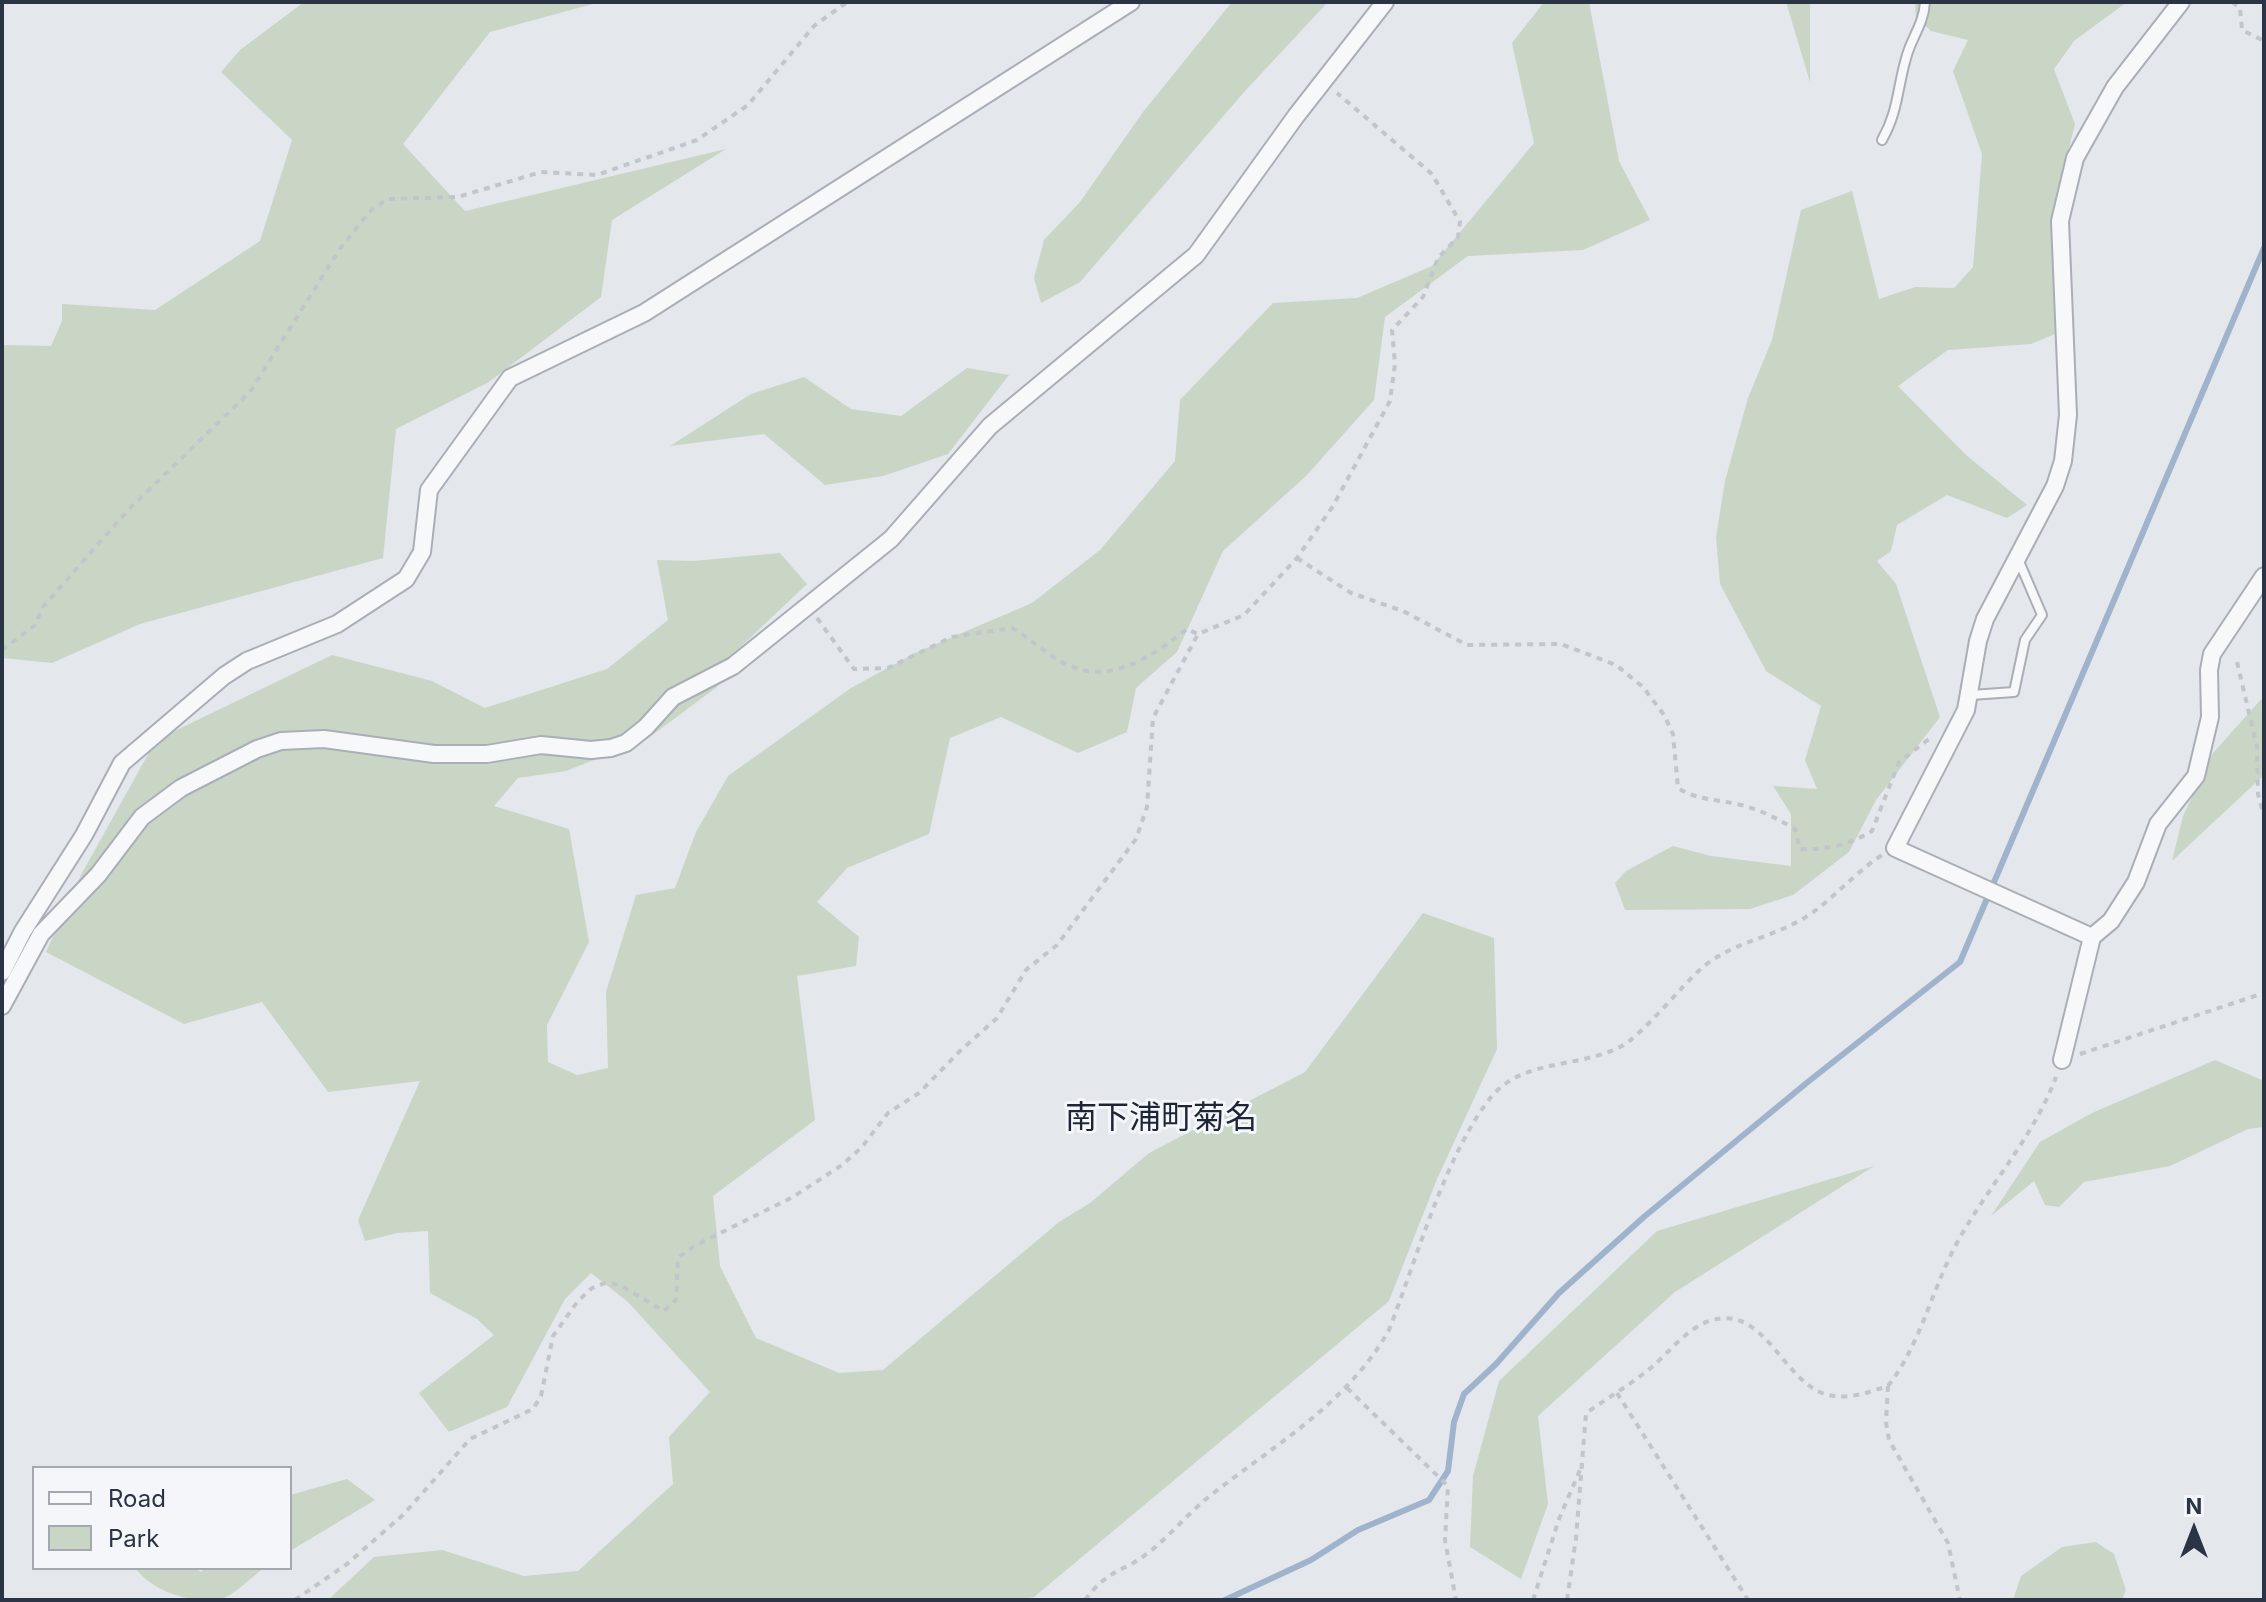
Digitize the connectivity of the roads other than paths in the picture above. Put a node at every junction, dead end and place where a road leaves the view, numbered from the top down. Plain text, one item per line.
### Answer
1 (1131, 2) edge
2 (1385, 2) edge
3 (1925, 2) edge
4 (2181, 2) edge
5 (1882, 140) dead end
6 (2017, 558) junction
7 (2264, 576) edge
8 (1971, 695) junction
9 (2092, 937) junction
10 (2, 972) edge
11 (2, 1006) edge
12 (2062, 1060) road end

1 - 10 street
2 - 11 street
3 - 5 lane
4 - 6 street
6 - 8 street
6 - 8 lane
7 - 9 street
8 - 9 street
9 - 12 street

